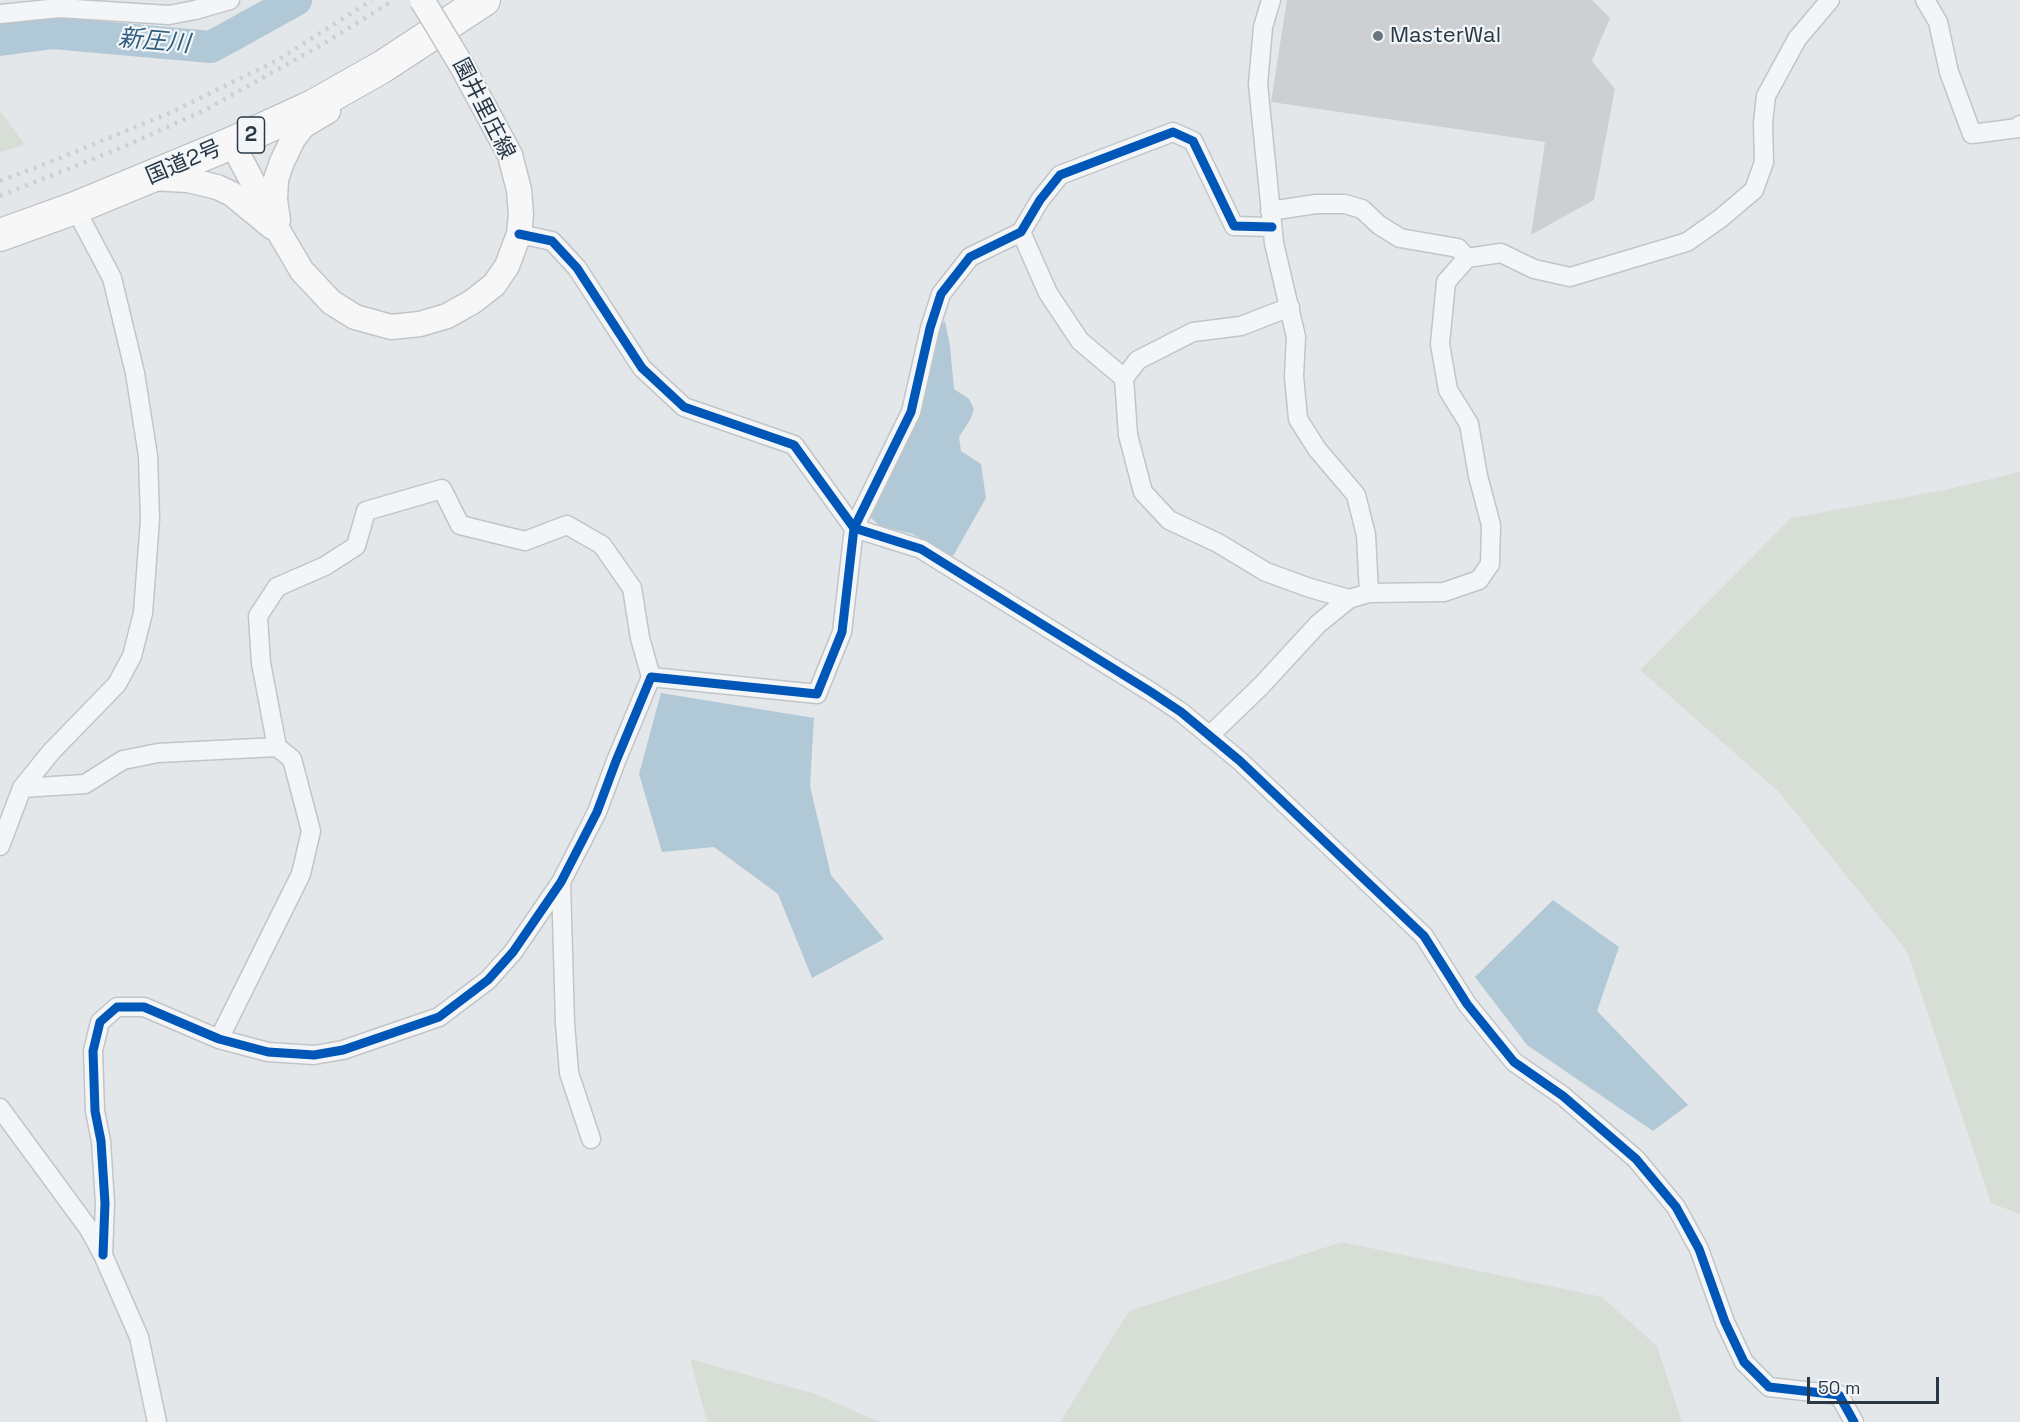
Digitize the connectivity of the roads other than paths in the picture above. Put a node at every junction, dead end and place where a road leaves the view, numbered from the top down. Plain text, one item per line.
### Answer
1 (230, 0) edge
2 (422, 0) edge
3 (484, 0) edge
4 (1271, 0) edge
5 (1830, 0) edge
6 (1925, 0) edge
7 (0, 14) edge
8 (432, 34) junction
9 (2019, 129) edge
10 (232, 143) junction
11 (148, 178) junction
12 (75, 208) junction
13 (1271, 219) junction
14 (279, 232) junction
15 (1021, 232) junction
16 (519, 234) junction
17 (0, 235) edge
18 (1467, 258) junction
19 (1290, 307) junction
20 (1124, 378) junction
21 (854, 528) junction
22 (1369, 593) junction
23 (1349, 598) junction
24 (651, 677) junction
25 (1209, 736) junction
26 (277, 747) junction
27 (22, 788) junction
28 (0, 846) edge
29 (561, 882) junction
30 (219, 1039) junction
31 (0, 1108) edge
32 (591, 1138) dead end
33 (103, 1255) junction
34 (158, 1422) edge
35 (1854, 1422) edge

1 - 7 street
2 - 16 main road, 園井里庄線, bridge
3 - 8 highway, 国道2号 / 2
4 - 13 street
5 - 18 street
6 - 9 street
8 - 10 highway, 国道2号 / 2
8 - 14 main road
10 - 11 highway, 国道2号 / 2
10 - 14 main road, 園井里庄線
11 - 12 highway, 国道2号 / 2
11 - 14 main road
12 - 17 highway, 国道2号 / 2
12 - 27 street
13 - 15 street
13 - 18 street
13 - 19 street
14 - 16 main road, 園井里庄線
15 - 20 street
15 - 21 street
16 - 21 street
18 - 22 street
19 - 20 street
19 - 22 street
20 - 23 street
21 - 24 street
21 - 25 street
22 - 23 street
23 - 25 street
24 - 26 street
24 - 29 street
25 - 35 street
26 - 27 street
26 - 30 street
27 - 28 street
29 - 30 street
29 - 32 street
30 - 33 street
31 - 33 street
33 - 34 street

